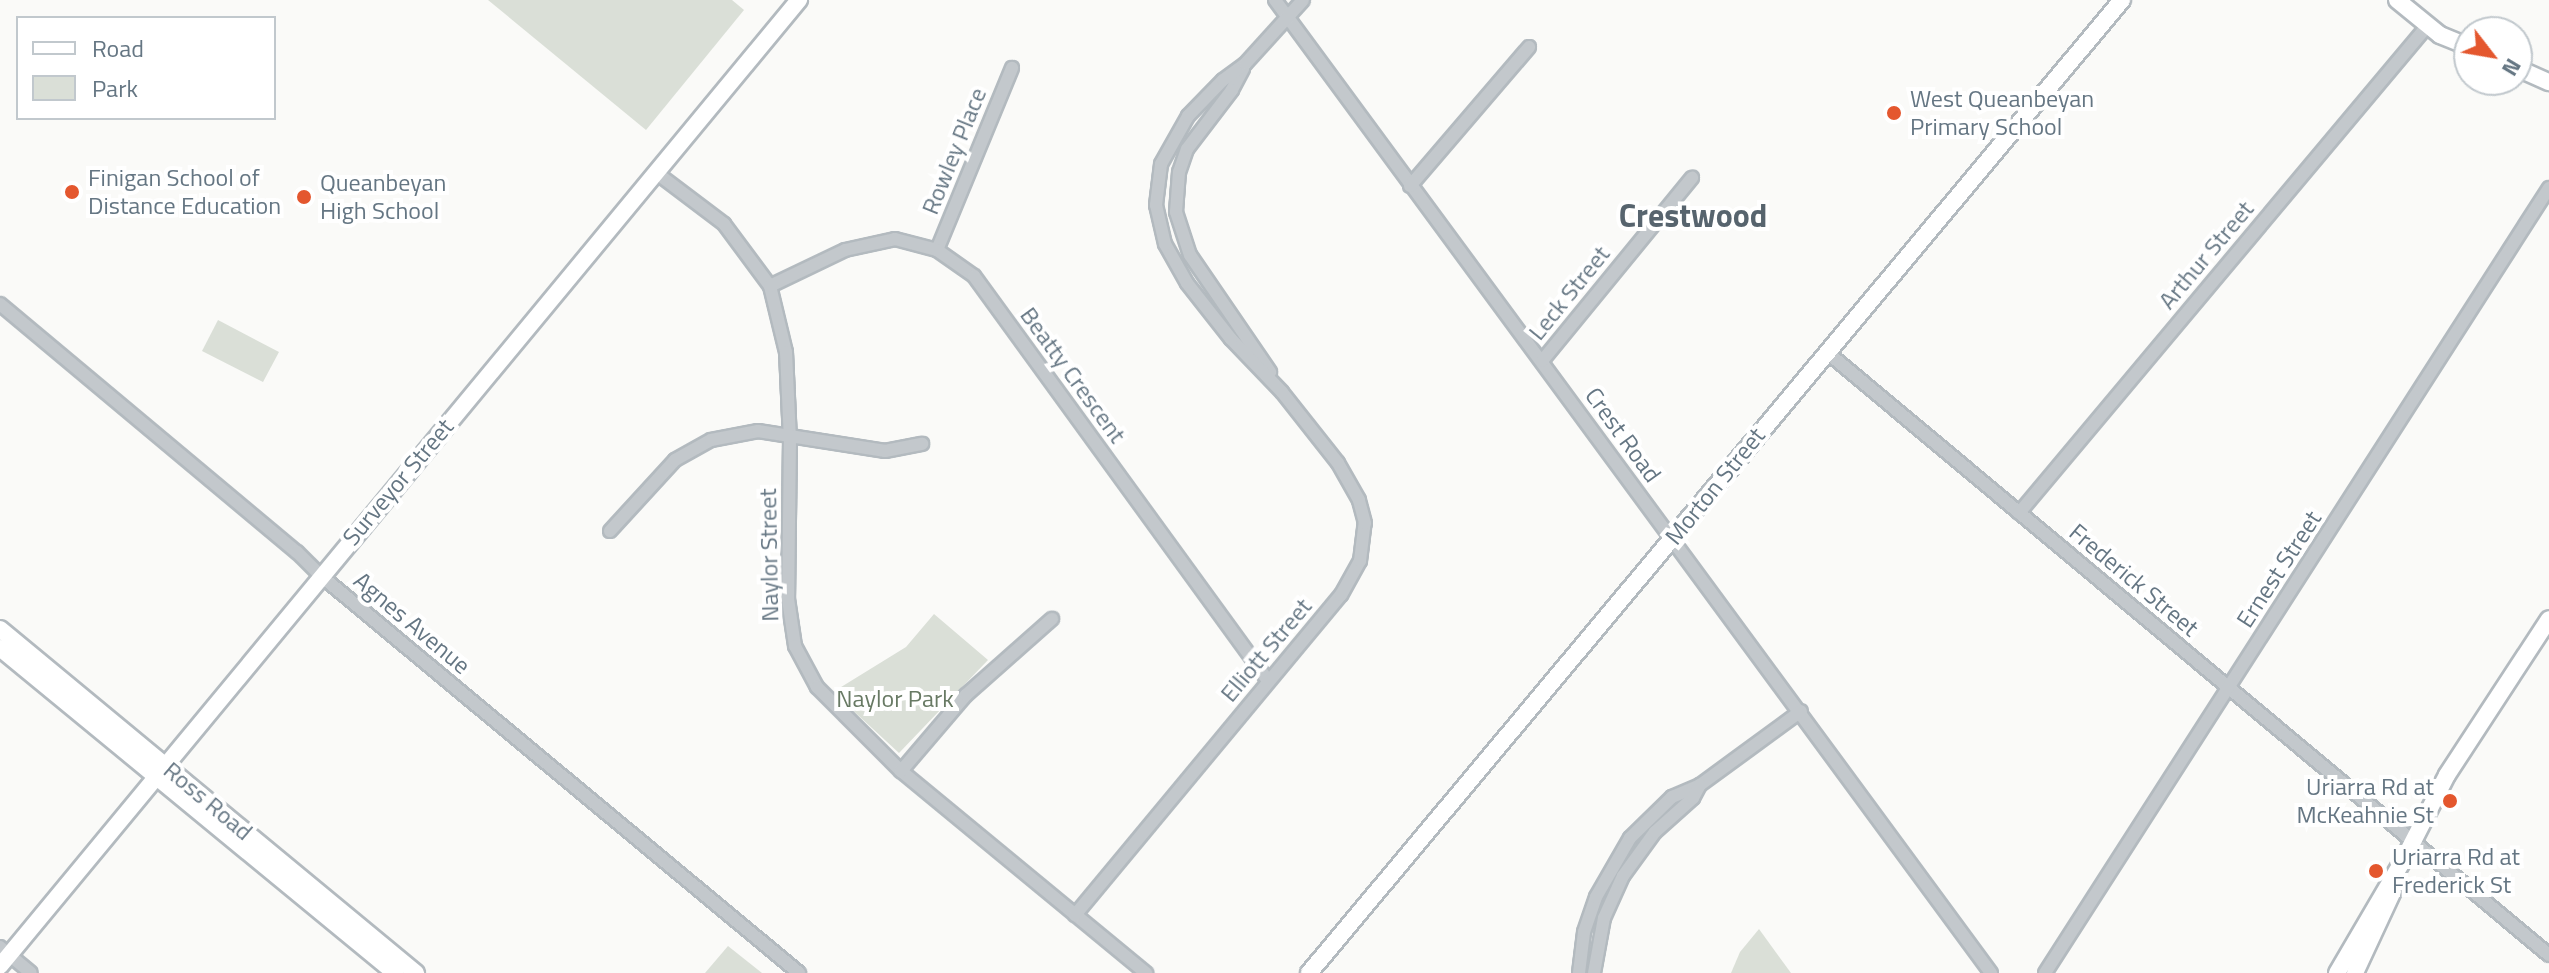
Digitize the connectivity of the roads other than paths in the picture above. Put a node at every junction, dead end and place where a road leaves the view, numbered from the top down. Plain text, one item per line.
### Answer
1 (799, 0) edge
2 (1275, 0) edge
3 (1303, 0) edge
4 (2122, 0) edge
5 (2397, 0) edge
6 (1288, 18) junction
7 (2428, 25) junction
8 (2453, 38) edge
9 (1529, 47) dead end
10 (1245, 64) junction
11 (1012, 68) dead end
12 (658, 174) junction
13 (1692, 178) dead end
14 (1410, 186) junction
15 (2549, 188) edge
16 (937, 250) junction
17 (770, 286) junction
18 (0, 304) edge
19 (1828, 353) junction
20 (1542, 361) junction
21 (1282, 392) junction
22 (790, 439) junction
23 (922, 444) dead end
24 (2019, 513) junction
25 (610, 531) dead end
26 (1671, 540) junction
27 (320, 575) junction
28 (1052, 619) dead end
29 (2549, 619) edge
30 (0, 629) edge
31 (0, 648) edge
32 (1268, 680) junction
33 (2229, 688) junction
34 (1801, 711) junction
35 (160, 770) junction
36 (901, 771) junction
37 (1700, 785) junction
38 (2412, 842) junction
39 (2404, 859) junction
40 (1075, 915) junction
41 (2549, 955) edge
42 (3, 956) edge
43 (31, 973) edge
44 (395, 973) edge
45 (416, 973) edge
46 (799, 973) edge
47 (1146, 973) edge
48 (1309, 973) edge
49 (1579, 973) edge
50 (1594, 973) edge
51 (1991, 973) edge
52 (2045, 973) edge
53 (2337, 973) edge
54 (2355, 973) edge

1 - 12 street, Surveyor Street
2 - 6 street, Crest Road
3 - 6 street, Elliott Street
4 - 19 street, Morton Street
5 - 7 street
6 - 10 street, Elliott Street
6 - 14 street, Crest Road
7 - 8 street
7 - 24 street, Arthur Street
9 - 14 street
10 - 21 street, Elliott Street
10 - 21 street, Elliott Street
11 - 16 street, Rowley Place
12 - 17 street, Naylor Street
12 - 27 street, Surveyor Street
13 - 20 street, Leck Street
14 - 20 street, Crest Road
15 - 33 street, Ernest Street
16 - 17 street, Beatty Crescent
16 - 32 street, Beatty Crescent
17 - 22 street, Naylor Street
18 - 27 street, Agnes Avenue
19 - 24 street, Frederick Street
19 - 26 street, Morton Street
20 - 26 street, Crest Road
21 - 32 street, Elliott Street
22 - 23 street
22 - 25 street
22 - 36 street, Naylor Street
24 - 33 street, Frederick Street
26 - 34 street, Crest Road
26 - 48 street, Morton Street
27 - 35 street, Surveyor Street
27 - 46 street, Agnes Avenue
28 - 36 street
29 - 38 street
30 - 35 street, Ross Road
31 - 35 street, Ross Road
32 - 40 street, Elliott Street
33 - 38 street, Frederick Street
33 - 52 street, Ernest Street
34 - 37 street
34 - 51 street, Crest Road
35 - 42 street, Surveyor Street
35 - 44 street, Ross Road
35 - 45 street, Ross Road
36 - 40 street, Naylor Street
37 - 49 street
37 - 50 street
38 - 39 street
38 - 41 street, Frederick Street
39 - 53 street
39 - 54 street
40 - 47 street, Naylor Street
42 - 43 street

